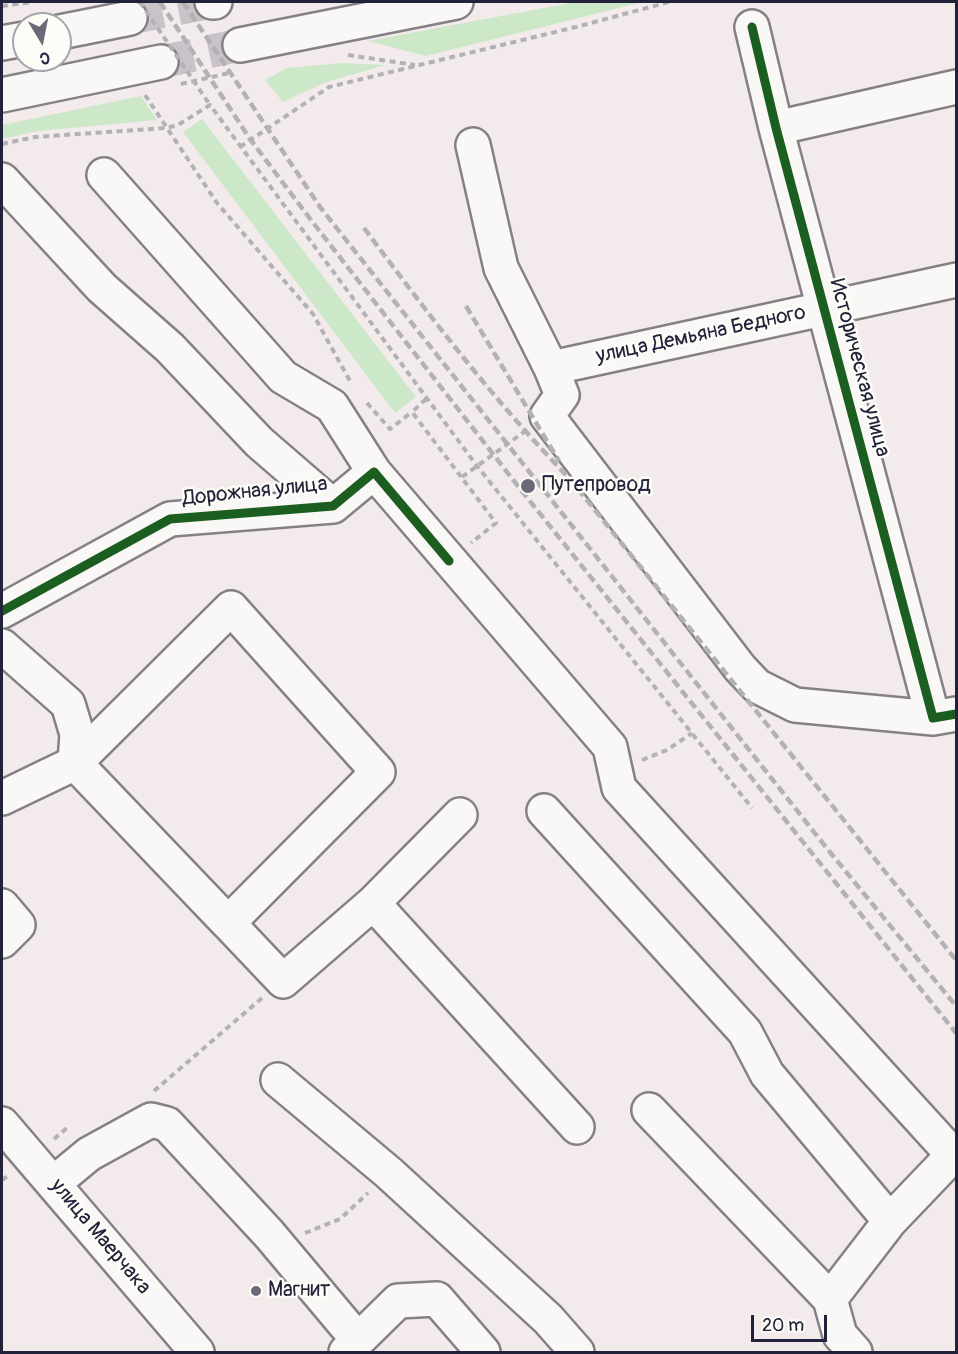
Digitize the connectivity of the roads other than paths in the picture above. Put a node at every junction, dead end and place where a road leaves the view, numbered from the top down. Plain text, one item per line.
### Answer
1 (456, 2) edge
2 (135, 10) tunnel mouth
3 (752, 27) dead end
4 (72, 28) edge
5 (240, 45) tunnel mouth
6 (160, 62) tunnel mouth
7 (957, 87) edge
8 (2, 95) edge
9 (776, 128) junction
10 (473, 145) dead end
11 (104, 175) dead end
12 (2, 180) edge
13 (957, 280) edge
14 (825, 308) junction
15 (551, 368) junction
16 (374, 472) junction
17 (333, 506) junction
18 (2, 611) edge
19 (2, 646) edge
20 (945, 716) edge
21 (75, 763) junction
22 (2, 798) edge
23 (544, 811) dead end
24 (460, 815) dead end
25 (373, 903) junction
26 (2, 906) edge
27 (228, 922) junction
28 (2, 941) edge
29 (278, 1080) dead end
30 (649, 1110) dead end
31 (2, 1124) edge
32 (577, 1126) dead end
33 (955, 1155) edge
34 (54, 1183) junction
35 (890, 1221) junction
36 (830, 1299) junction
37 (352, 1346) edge
38 (839, 1347) edge
39 (197, 1353) edge
40 (483, 1353) edge
41 (577, 1353) edge

1 - 5 street
2 - 4 street
3 - 9 street, Историческая улица
6 - 8 street
7 - 9 street
9 - 14 street, Историческая улица
10 - 15 street
11 - 16 street
12 - 17 street
13 - 14 street, улица Демьяна Бедного
14 - 15 street, улица Демьяна Бедного
14 - 20 street, Историческая улица
15 - 20 street
16 - 17 street, Дорожная улица
16 - 33 street
17 - 18 street, Дорожная улица
19 - 21 street
21 - 22 street
21 - 27 street
21 - 27 street
23 - 35 street
24 - 25 street
25 - 27 street
25 - 32 street
26 - 28 street
29 - 41 street
30 - 36 street
31 - 34 street, улица Маерчака
33 - 35 street
34 - 37 street
34 - 39 street, улица Маерчака
35 - 36 street
36 - 38 street
37 - 40 street

